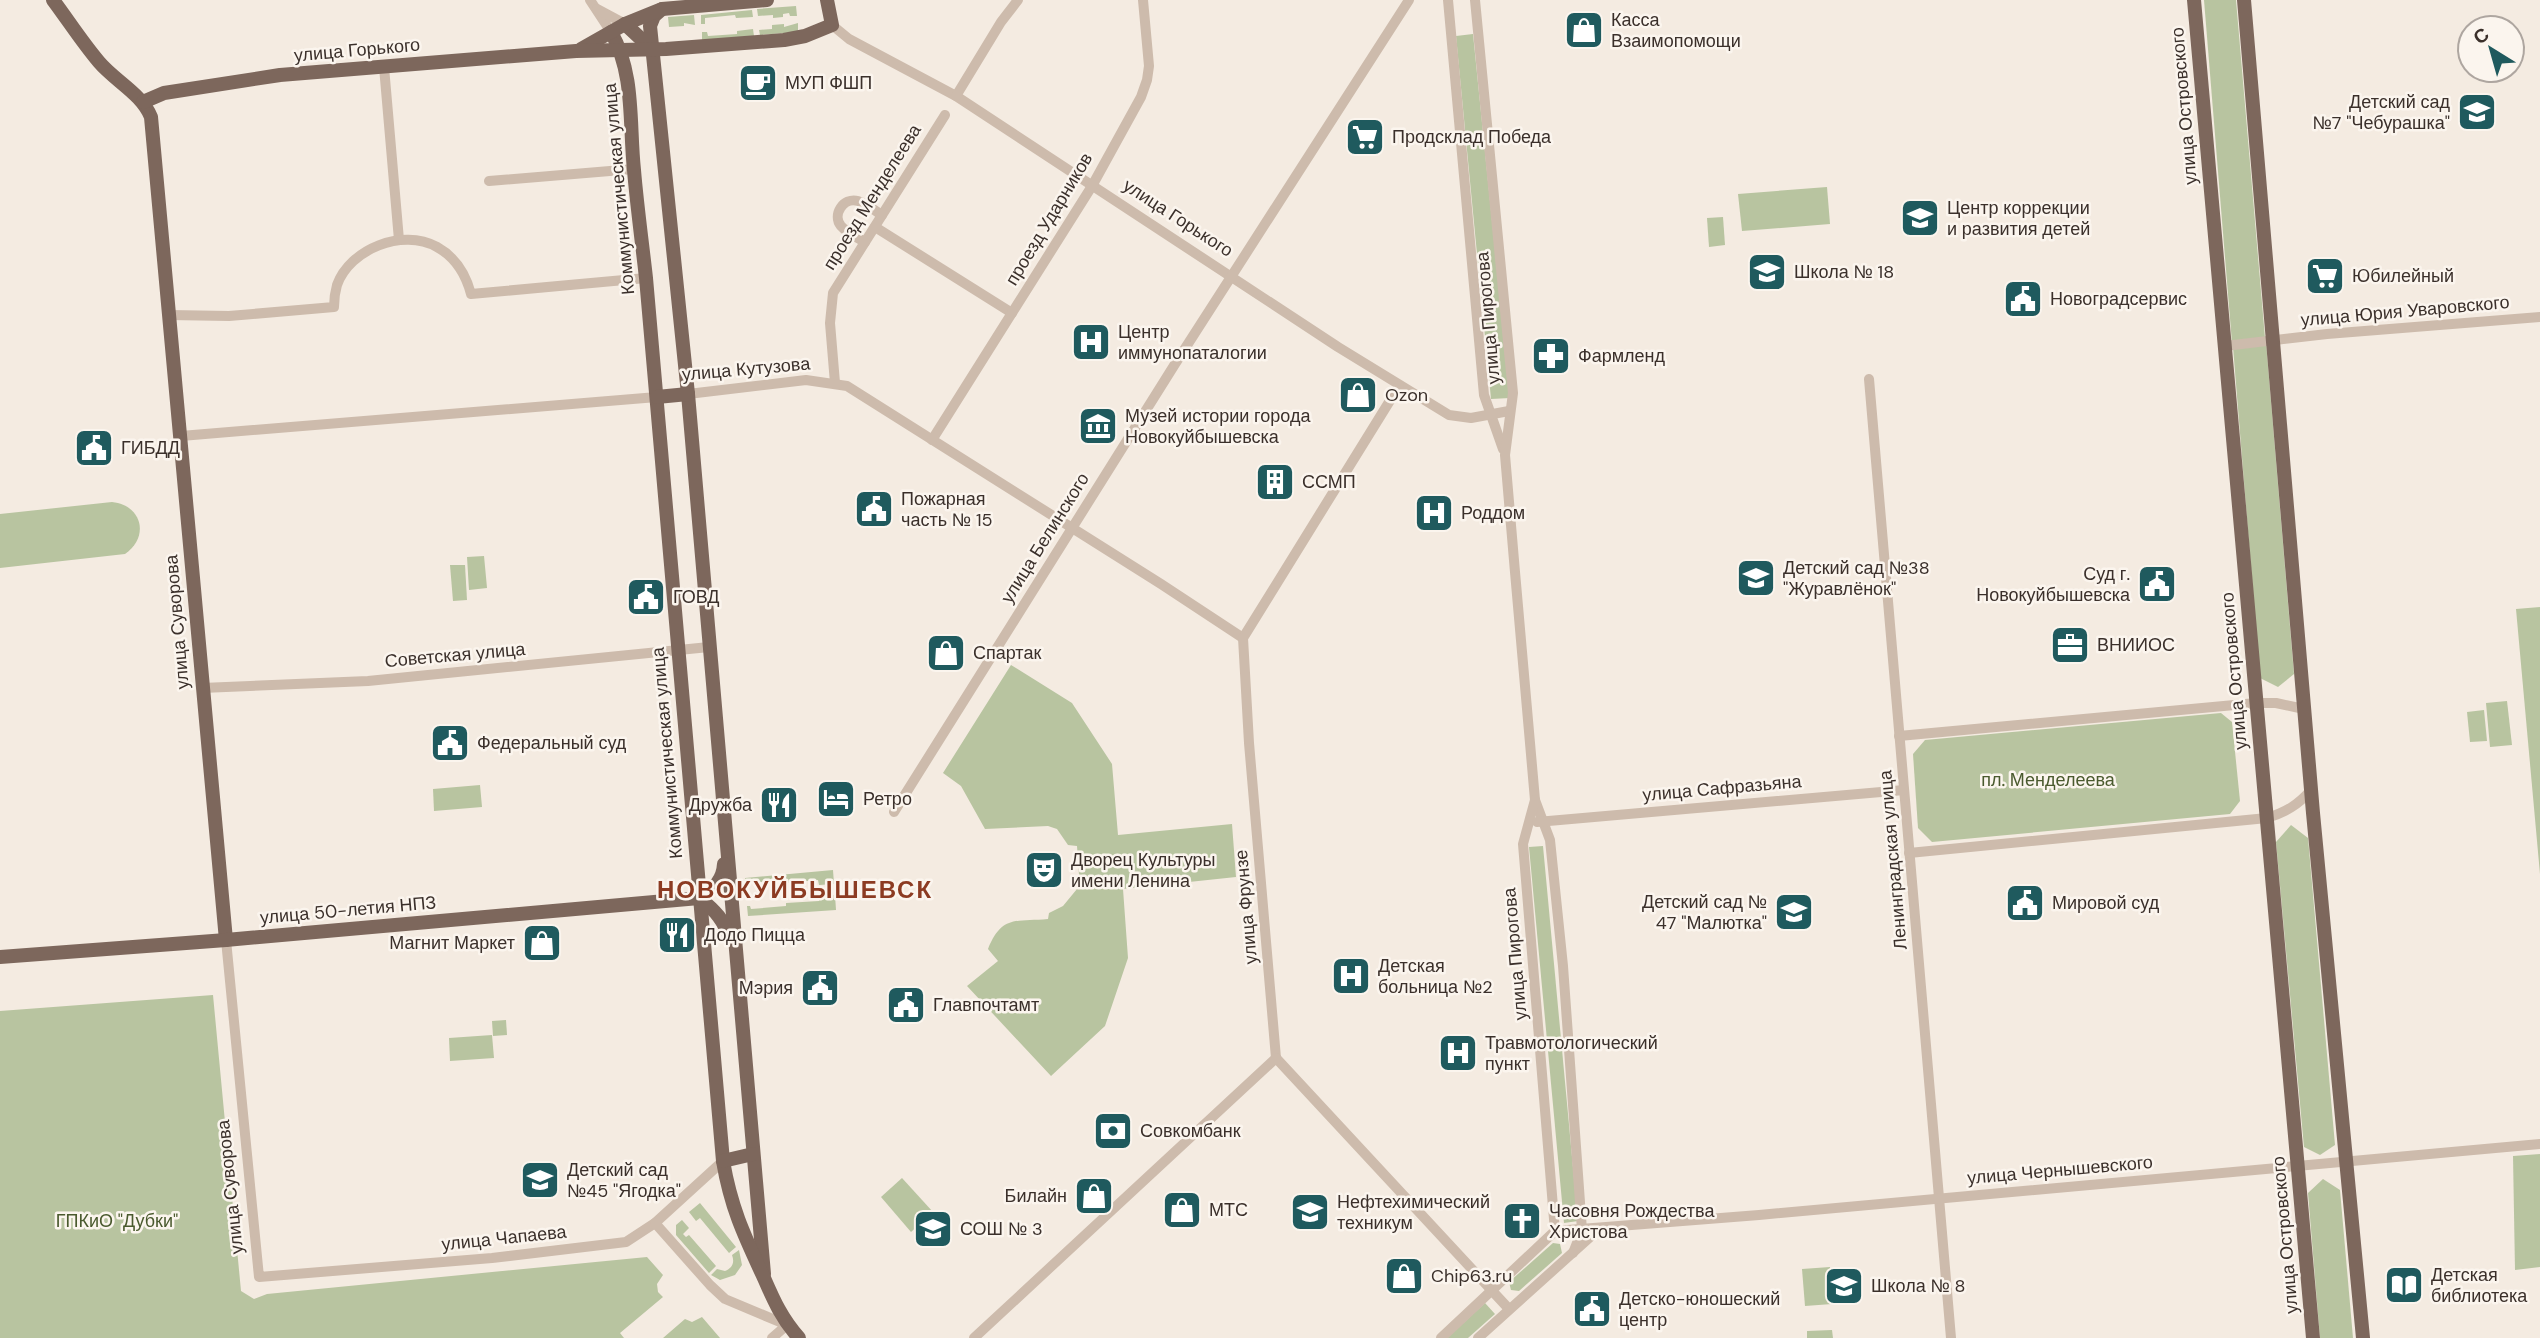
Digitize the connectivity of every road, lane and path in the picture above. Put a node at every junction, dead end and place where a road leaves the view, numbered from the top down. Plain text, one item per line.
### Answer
1 (53, 0) edge
2 (767, 0) edge
3 (827, 0) edge
4 (1017, 0) edge
5 (1143, 0) edge
6 (1409, 0) edge
7 (1448, 0) edge
8 (1475, 0) edge
9 (2194, 0) edge
10 (2244, 0) edge
11 (594, 5) edge
12 (662, 9) junction
13 (625, 24) junction
14 (832, 25) junction
15 (611, 32) junction
16 (653, 50) junction
17 (576, 51) junction
18 (621, 51) junction
19 (384, 67) junction
20 (956, 96) junction
21 (143, 102) junction
22 (945, 115) dead end
23 (634, 169) junction
24 (489, 181) dead end
25 (1092, 186) junction
26 (882, 215) junction
27 (875, 227) junction
28 (399, 240) junction
29 (865, 242) junction
30 (1231, 276) junction
31 (646, 278) junction
32 (1012, 313) junction
33 (169, 315) junction
34 (2540, 317) edge
35 (2274, 341) junction
36 (2225, 346) junction
37 (1869, 379) dead end
38 (835, 383) junction
39 (1399, 386) junction
40 (688, 394) junction
41 (657, 397) junction
42 (1509, 411) junction
43 (1490, 415) junction
44 (181, 436) junction
45 (932, 440) junction
46 (1505, 455) junction
47 (1072, 528) junction
48 (1243, 638) junction
49 (709, 647) junction
50 (677, 650) junction
51 (202, 688) junction
52 (2256, 703) junction
53 (2304, 709) junction
54 (1899, 736) junction
55 (1904, 790) junction
56 (2311, 790) junction
57 (1535, 800) junction
58 (894, 812) dead end
59 (2267, 818) junction
60 (1544, 821) junction
61 (1528, 823) junction
62 (726, 827) junction
63 (1909, 853) junction
64 (699, 898) junction
65 (226, 940) junction
66 (0, 957) edge
67 (738, 968) junction
68 (1276, 1058) junction
69 (2540, 1144) edge
70 (753, 1154) junction
71 (723, 1161) junction
72 (2345, 1162) junction
73 (2298, 1166) junction
74 (1940, 1198) junction
75 (655, 1223) junction
76 (1599, 1228) junction
77 (1582, 1230) junction
78 (1555, 1231) junction
79 (1573, 1253) junction
80 (259, 1276) joint
81 (764, 1279) junction
82 (1492, 1290) junction
83 (1510, 1308) junction
84 (787, 1325) junction
85 (772, 1338) edge
86 (799, 1338) edge
87 (974, 1338) edge
88 (1441, 1338) edge
89 (1478, 1338) edge
90 (1951, 1338) edge
91 (2313, 1338) edge
92 (2362, 1338) edge

1 - 21 main road
2 - 12 main road
3 - 14 main road
4 - 20 street
5 - 25 street, проезд Ударников
6 - 30 street, улица Белинского
7 - 43 street, улица Пирогова
8 - 42 street, улица Пирогова
9 - 36 main road, улица Островского
10 - 35 main road
11 - 13 street
11 - 15 street
12 - 13 main road
12 - 16 main road, Коммунистическая улица
13 - 15 main road
13 - 16 main road
14 - 16 main road, улица Горького
14 - 20 street, улица Горького
15 - 17 main road
15 - 18 main road, Коммунистическая улица
16 - 18 main road, улица Горького
16 - 40 main road, Коммунистическая улица
17 - 18 main road, улица Горького
17 - 19 main road, улица Горького
18 - 23 main road, Коммунистическая улица
19 - 21 main road, улица Горького
19 - 28 street
20 - 25 street, улица Горького
21 - 33 main road, улица Суворова
22 - 26 street, проезд Менделеева
23 - 24 street
23 - 31 main road, Коммунистическая улица
25 - 30 street, улица Горького
25 - 32 street, проезд Ударников
26 - 27 street, проезд Менделеева
26 - 29 street
27 - 29 street, проезд Менделеева
27 - 32 street
28 - 31 street
28 - 33 street
29 - 38 street, проезд Менделеева
30 - 39 street, улица Горького
30 - 47 street, улица Белинского
31 - 41 main road, Коммунистическая улица
32 - 45 street, проезд Ударников
33 - 44 main road, улица Суворова
34 - 35 street, улица Юрия Уваровского
35 - 36 street, улица Юрия Уваровского
35 - 53 main road
36 - 52 main road, улица Островского
37 - 54 street, Ленинградская улица
38 - 40 street, улица Кутузова
38 - 45 street, улица Кутузова
39 - 43 street, улица Горького
39 - 48 street
40 - 41 main road, улица Кутузова
40 - 49 main road, Коммунистическая улица
41 - 44 street, улица Кутузова
41 - 50 main road, Коммунистическая улица
42 - 43 street, улица Горького
42 - 46 street, улица Пирогова
43 - 46 street, улица Пирогова
44 - 51 main road, улица Суворова
45 - 47 street, улица Кутузова
46 - 57 street, улица Пирогова
47 - 48 street, улица Кутузова
47 - 58 street, улица Белинского
48 - 68 street, улица Фрунзе
49 - 50 street, Советская улица
49 - 62 main road, Коммунистическая улица
50 - 51 street, Советская улица
50 - 64 main road, Коммунистическая улица
51 - 65 main road, улица Суворова
52 - 53 street
52 - 54 street
52 - 59 main road, улица Островского
53 - 56 main road
54 - 55 street, Ленинградская улица
55 - 60 street, улица Сафразьяна
55 - 63 street, Ленинградская улица
56 - 59 street
56 - 72 main road
57 - 60 street, улица Пирогова
57 - 61 street, улица Пирогова
59 - 63 street
59 - 73 main road, улица Островского
60 - 61 street, улица Сафразьяна
60 - 77 street, улица Пирогова
61 - 78 street, улица Пирогова
62 - 64 main road
62 - 67 main road, Коммунистическая улица
63 - 74 street, Ленинградская улица
64 - 65 main road, улица 50-летия НПЗ
64 - 67 main road
64 - 71 main road, Коммунистическая улица
65 - 66 main road, улица 50-летия НПЗ
65 - 80 street, улица Суворова
67 - 70 main road, Коммунистическая улица
68 - 82 street
68 - 87 street
69 - 72 street, улица Чернышевского
70 - 71 main road
70 - 81 main road, Коммунистическая улица
71 - 75 street, улица Чапаева
71 - 81 main road, Коммунистическая улица
72 - 73 street, улица Чернышевского
72 - 92 main road
73 - 74 street, улица Чернышевского
73 - 91 main road, улица Островского
74 - 76 street, улица Чернышевского
74 - 90 street, Ленинградская улица
75 - 80 street, улица Чапаева
75 - 84 street
76 - 77 street, улица Чернышевского
76 - 79 street
77 - 78 street, улица Чернышевского
77 - 79 street
78 - 82 street
79 - 83 street
81 - 84 main road, Коммунистическая улица
82 - 83 street
82 - 88 street
83 - 89 street
84 - 85 street
84 - 86 main road, Коммунистическая улица

